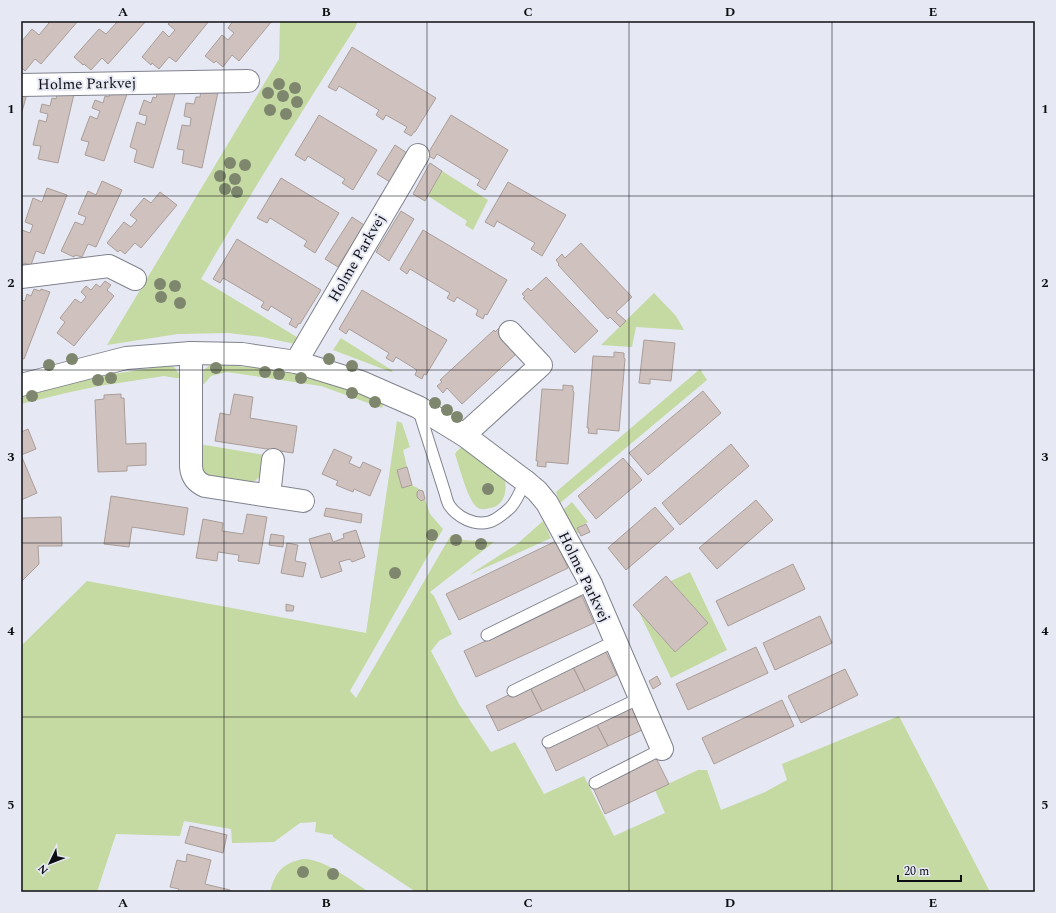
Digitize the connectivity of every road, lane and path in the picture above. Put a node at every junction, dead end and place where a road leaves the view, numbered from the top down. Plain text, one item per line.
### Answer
1 (248, 81) dead end
2 (21, 85) edge
3 (418, 155) dead end
4 (21, 277) edge
5 (135, 279) dead end
6 (510, 332) dead end
7 (191, 353) junction
8 (296, 362) junction
9 (21, 385) edge
10 (418, 407) junction
11 (464, 435) junction
12 (273, 460) dead end
13 (525, 481) junction
14 (269, 496) junction
15 (303, 501) dead end
16 (591, 584) junction
17 (487, 635) dead end
18 (615, 641) junction
19 (513, 691) dead end
20 (640, 698) junction
21 (548, 742) dead end
22 (662, 750) joint
23 (595, 783) dead end

1 - 2 street, Holme Parkvej
3 - 8 street, Holme Parkvej
4 - 5 street
6 - 11 street
7 - 8 street, Holme Parkvej
7 - 9 street, Holme Parkvej
7 - 14 street
8 - 10 street, Holme Parkvej
10 - 11 street, Holme Parkvej
10 - 13 lane
11 - 13 street, Holme Parkvej
12 - 14 street
13 - 16 street, Holme Parkvej
14 - 15 street
16 - 17 lane
16 - 18 street, Holme Parkvej
18 - 19 lane
18 - 20 street, Holme Parkvej
20 - 21 lane
20 - 22 street, Holme Parkvej
22 - 23 lane

